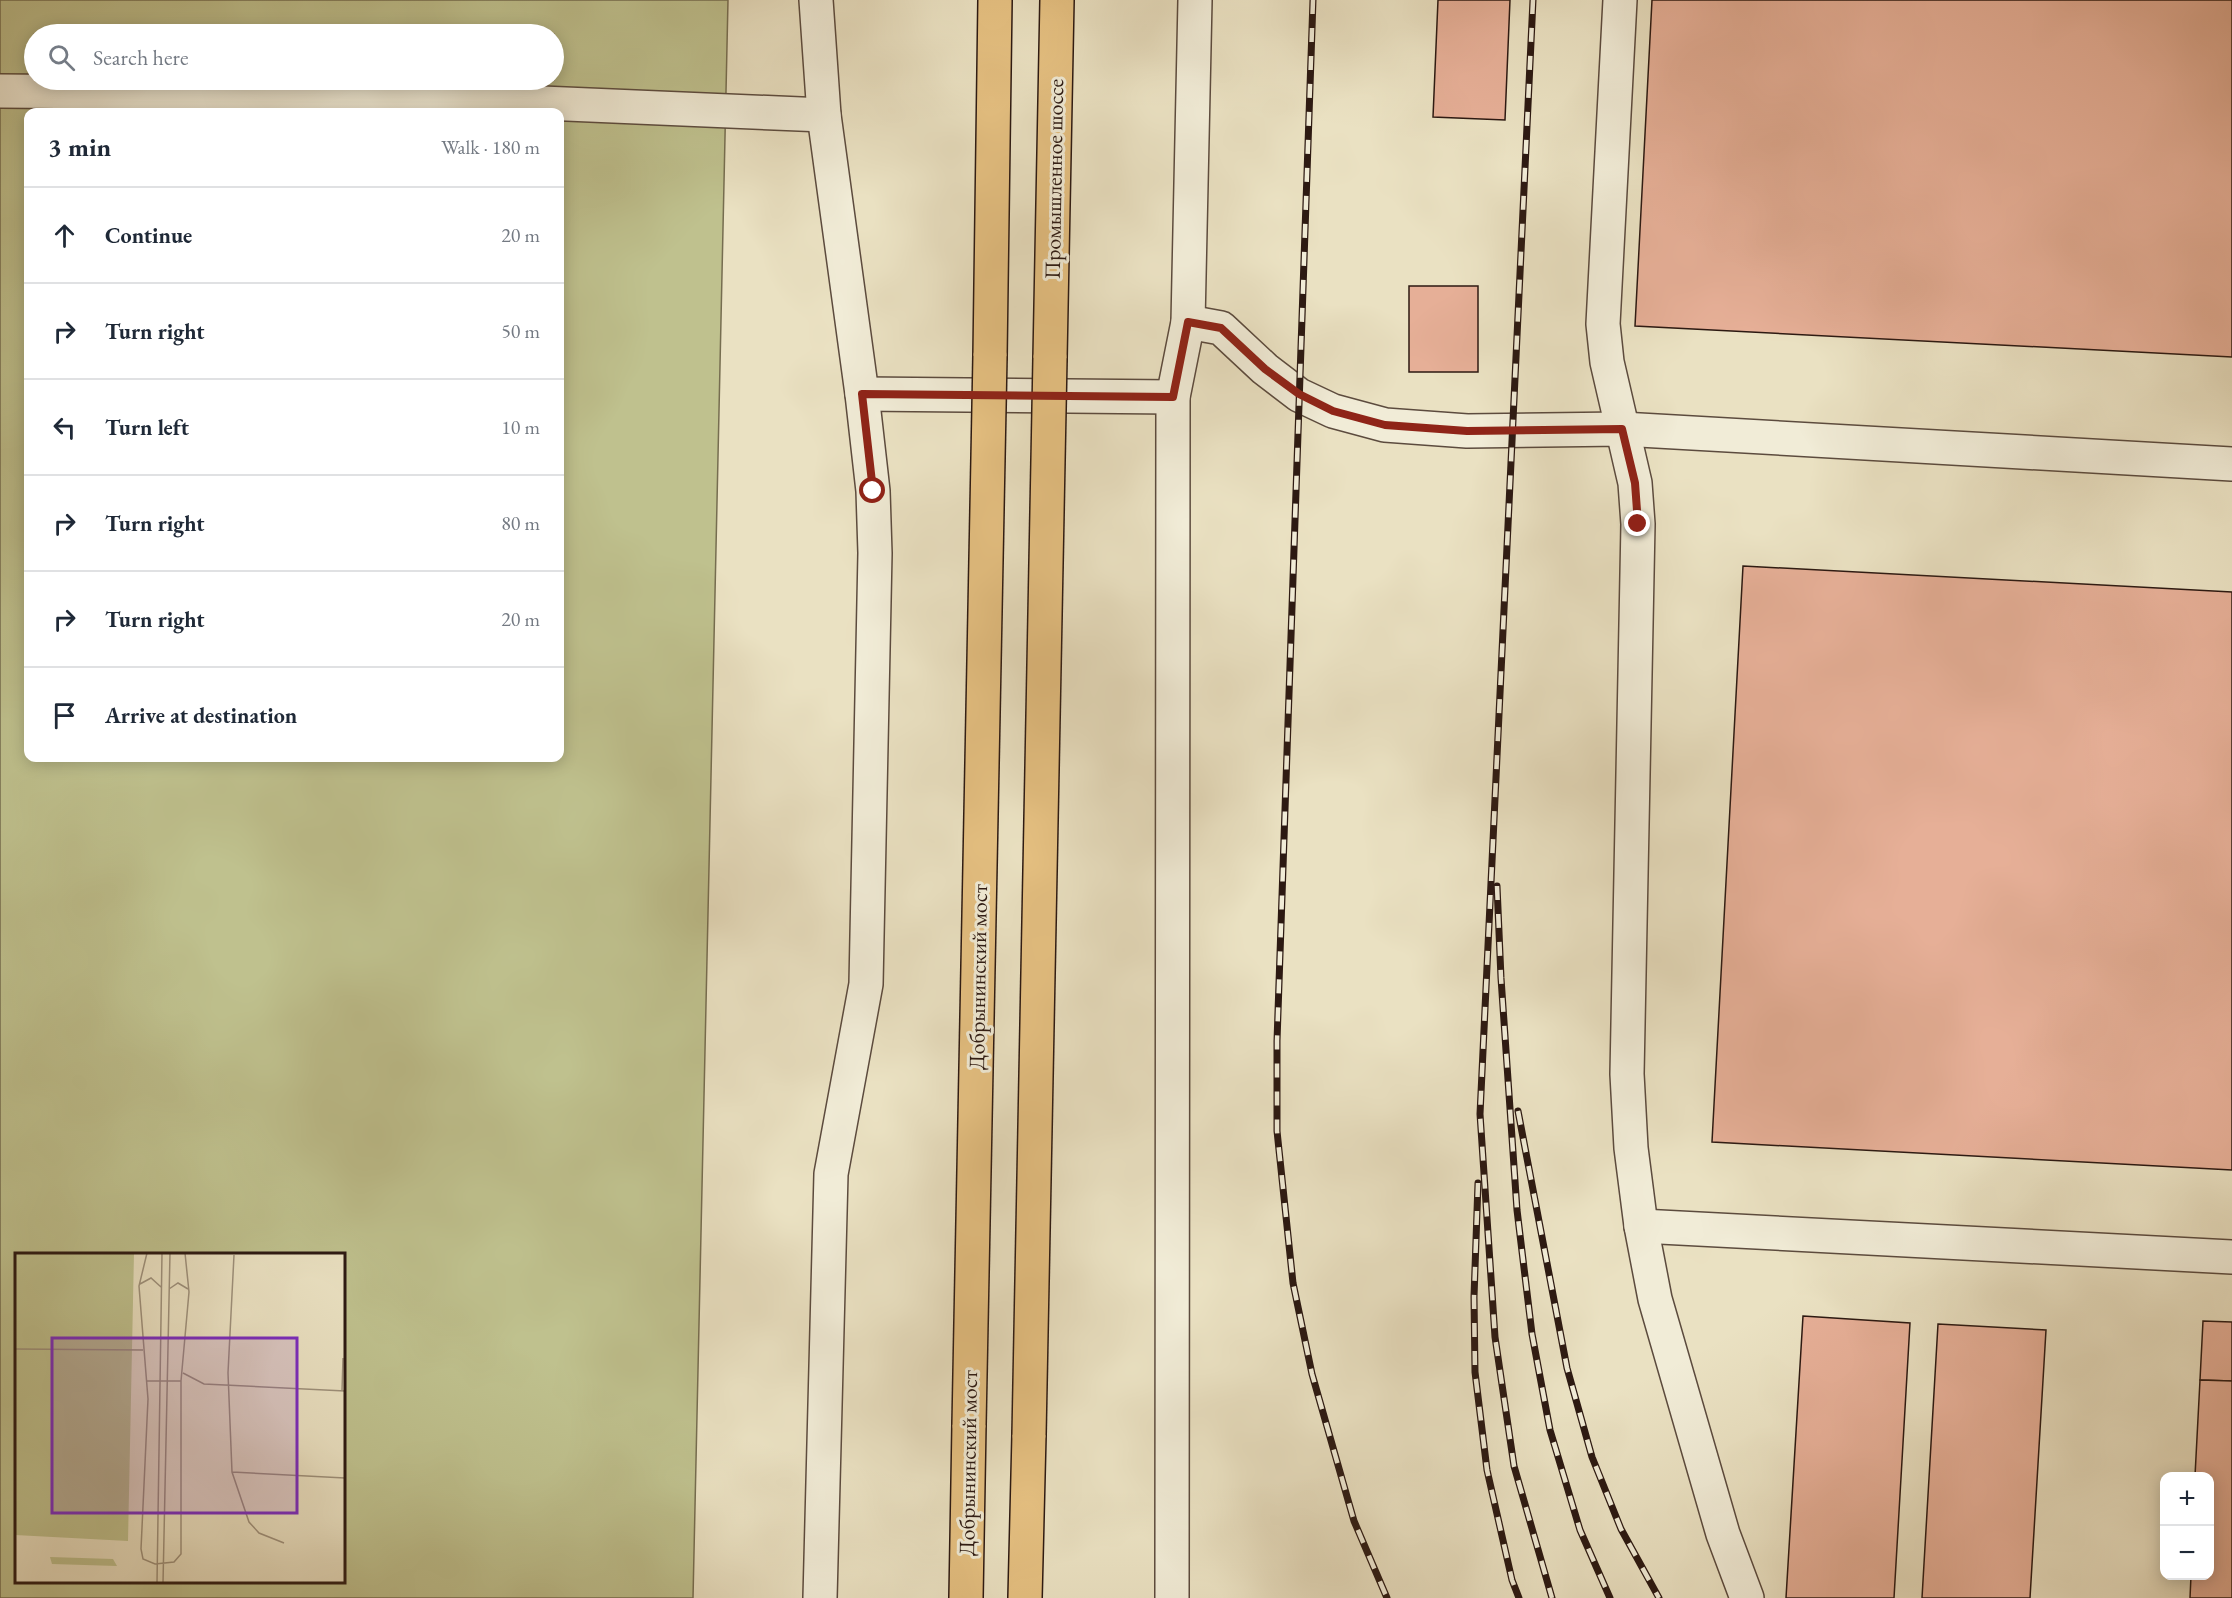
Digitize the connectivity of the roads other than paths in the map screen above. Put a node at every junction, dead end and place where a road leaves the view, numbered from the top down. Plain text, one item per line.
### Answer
1 (816, 0) edge
2 (995, 0) edge
3 (1057, 0) edge
4 (1195, 0) edge
5 (1620, 0) edge
6 (0, 91) edge
7 (824, 115) junction
8 (1188, 322) junction
9 (862, 394) junction
10 (1173, 397) junction
11 (1622, 429) junction
12 (2232, 464) edge
13 (1641, 1226) junction
14 (2232, 1257) edge
15 (820, 1598) edge
16 (966, 1598) edge
17 (1025, 1598) edge
18 (1172, 1598) edge
19 (1747, 1598) edge

1 - 7 street
2 - 16 main road, Добрынинский мост, bridge
3 - 17 main road, Промышленное шоссе, bridge
4 - 8 street
5 - 11 street
6 - 7 street
7 - 9 street
8 - 10 street
8 - 11 street
9 - 10 street
9 - 15 street
10 - 18 street
11 - 12 street
11 - 13 street
13 - 14 street
13 - 19 street

